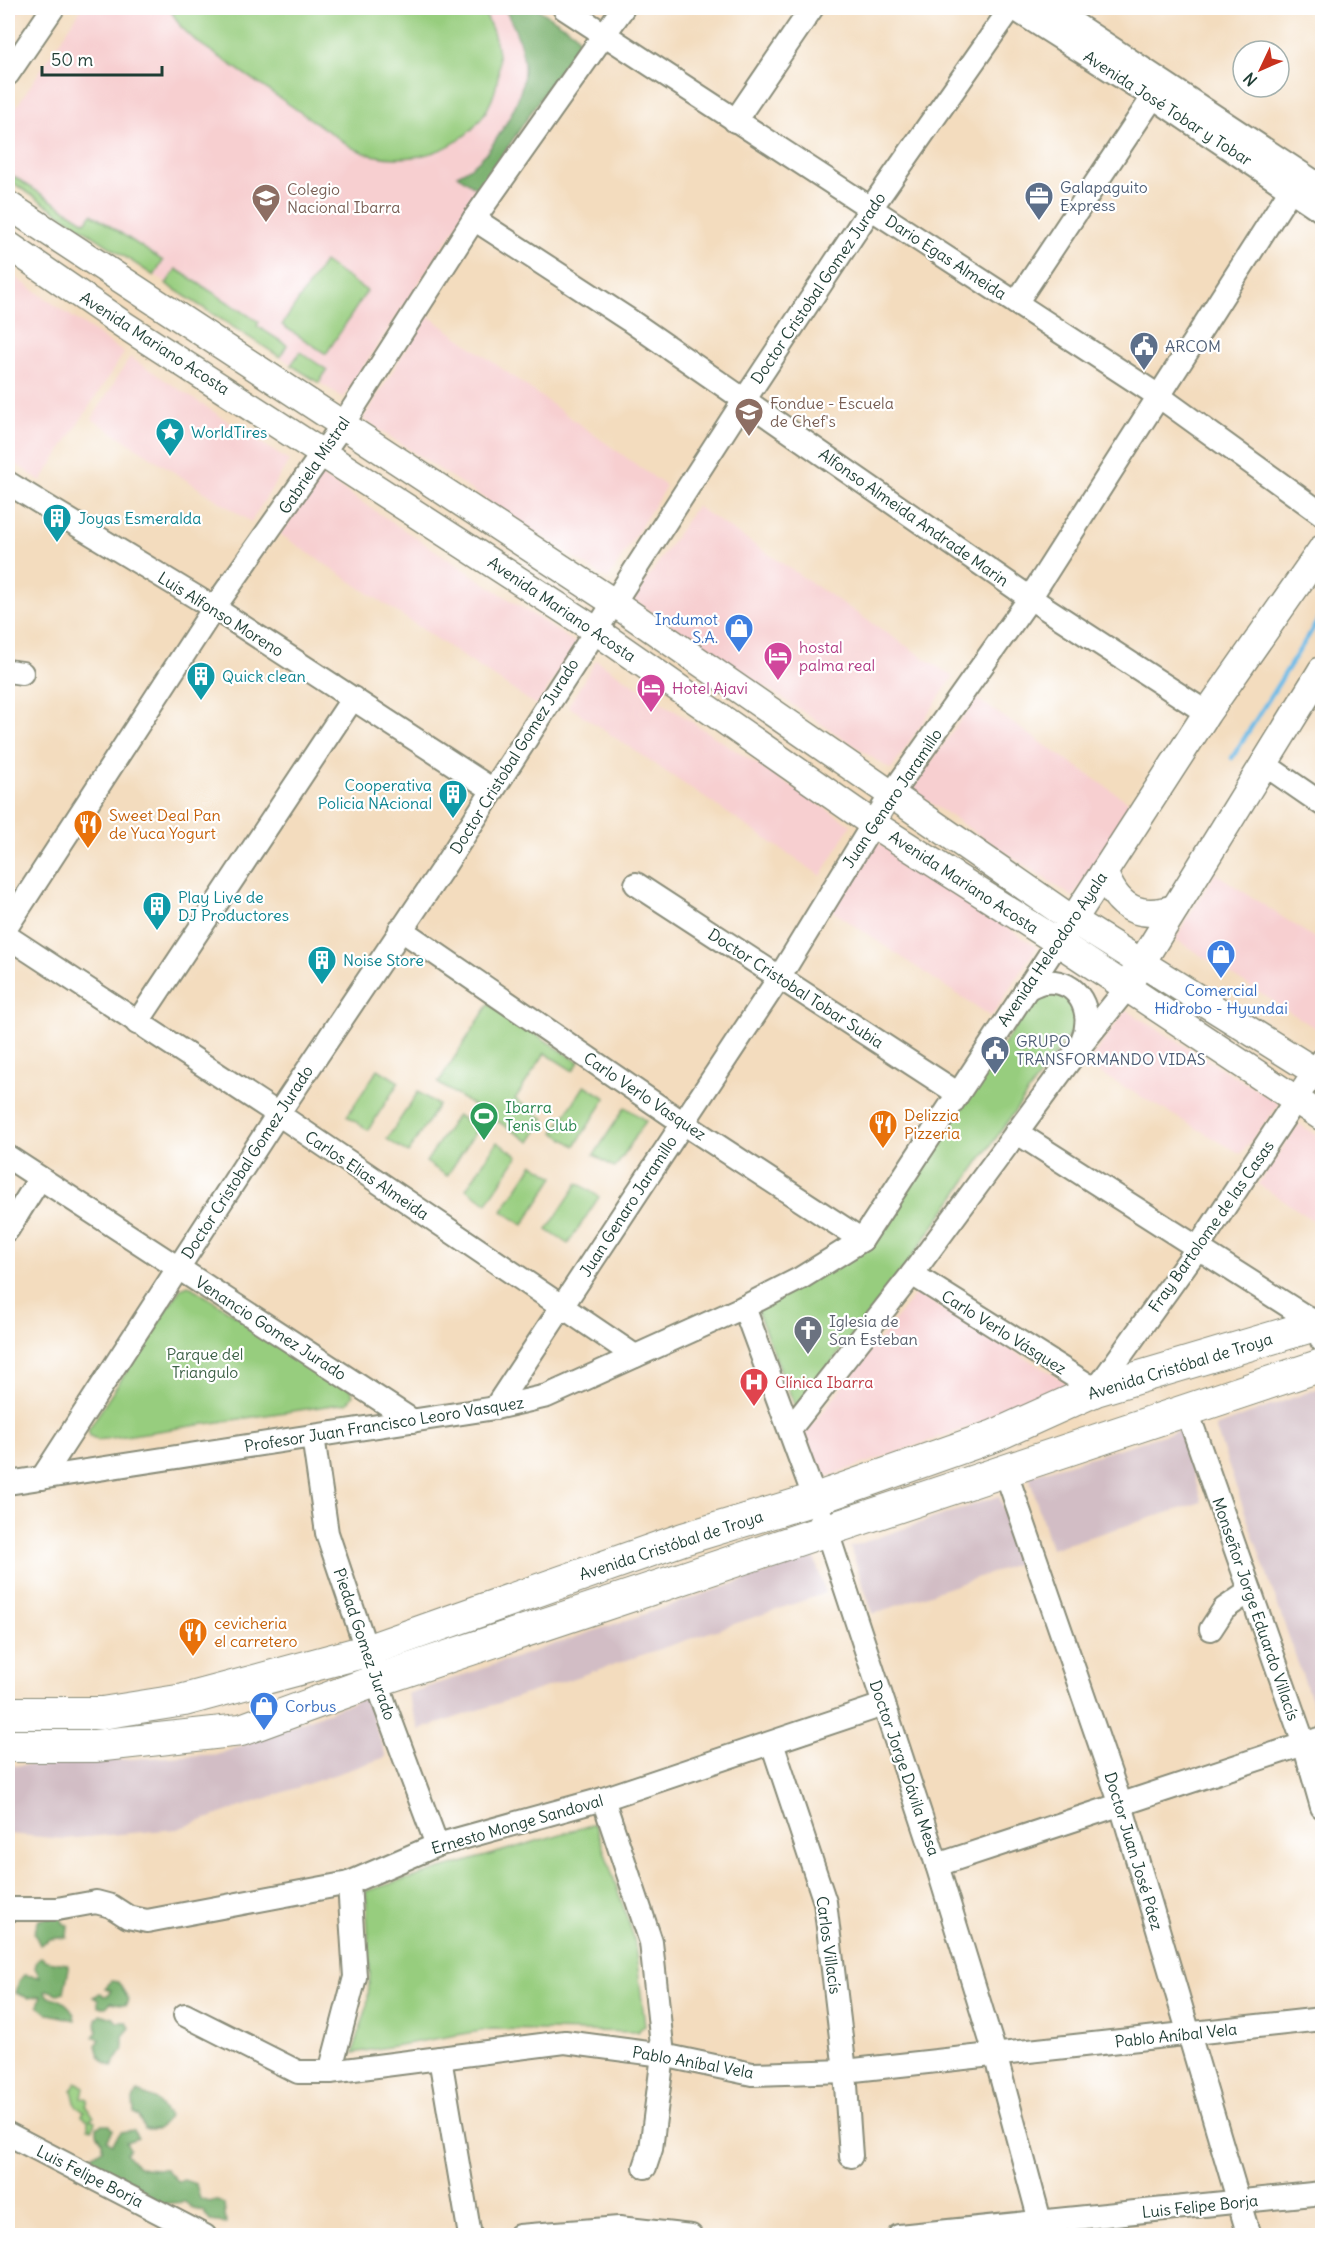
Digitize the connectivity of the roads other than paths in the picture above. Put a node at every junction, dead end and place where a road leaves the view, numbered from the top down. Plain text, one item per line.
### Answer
1 (53, 8) edge
2 (564, 8) edge
3 (623, 8) edge
4 (812, 8) edge
5 (1012, 8) edge
6 (1051, 8) edge
7 (605, 35) junction
8 (8, 74) edge
9 (1153, 97) junction
10 (735, 121) junction
11 (1323, 187) edge
12 (1291, 189) junction
13 (8, 205) edge
14 (871, 208) junction
15 (1323, 211) edge
16 (474, 219) junction
17 (8, 245) edge
18 (1017, 303) junction
19 (1160, 398) junction
20 (745, 399) junction
21 (343, 424) junction
22 (324, 453) junction
23 (8, 483) edge
24 (1323, 514) edge
25 (1323, 549) edge
26 (1030, 598) junction
27 (613, 602) junction
28 (214, 609) junction
29 (595, 630) junction
30 (1323, 670) edge
31 (353, 698) junction
32 (1207, 713) junction
33 (1264, 764) junction
34 (493, 790) junction
35 (890, 796) junction
36 (1323, 804) edge
37 (873, 824) junction
38 (1104, 872) junction
39 (636, 884) dead end
40 (1175, 908) junction
41 (1073, 920) junction
42 (8, 925) edge
43 (400, 929) junction
44 (8, 937) edge
45 (1058, 942) junction
46 (1142, 962) junction
47 (779, 978) junction
48 (1126, 989) junction
49 (1026, 990) junction
50 (138, 1023) junction
51 (1081, 1045) junction
52 (1320, 1069) edge
53 (957, 1093) junction
54 (1297, 1101) junction
55 (278, 1114) junction
56 (1323, 1118) edge
57 (683, 1123) junction
58 (1016, 1132) junction
59 (8, 1157) edge
60 (40, 1178) junction
61 (8, 1229) edge
62 (862, 1240) junction
63 (1197, 1249) junction
64 (180, 1269) junction
65 (912, 1274) junction
66 (744, 1307) junction
67 (561, 1308) junction
68 (1321, 1330) edge
69 (635, 1356) junction
70 (1323, 1365) edge
71 (1096, 1390) junction
72 (495, 1408) junction
73 (1187, 1411) junction
74 (413, 1421) junction
75 (790, 1429) junction
76 (313, 1436) junction
77 (1005, 1470) junction
78 (42, 1478) junction
79 (8, 1484) edge
80 (815, 1499) junction
81 (827, 1532) junction
82 (1250, 1591) junction
83 (1211, 1629) dead end
84 (366, 1651) junction
85 (378, 1680) junction
86 (883, 1705) junction
87 (8, 1713) edge
88 (1313, 1741) edge
89 (772, 1743) junction
90 (8, 1746) edge
91 (603, 1799) junction
92 (1121, 1805) junction
93 (1323, 1807) edge
94 (437, 1845) junction
95 (937, 1865) junction
96 (349, 1883) junction
97 (8, 1909) edge
98 (185, 2015) dead end
99 (1323, 2019) edge
100 (1190, 2034) junction
101 (995, 2054) junction
102 (663, 2055) junction
103 (440, 2058) junction
104 (845, 2071) junction
105 (330, 2072) junction
106 (8, 2134) edge
107 (851, 2156) dead end
108 (645, 2167) dead end
109 (1323, 2193) edge
110 (1238, 2202) junction
111 (1042, 2228) edge
112 (620, 2232) edge
113 (205, 2235) edge
114 (470, 2235) edge
115 (519, 2235) edge
116 (691, 2235) edge
117 (899, 2235) edge
118 (1249, 2235) edge

1 - 8 street
2 - 7 street, Dario Egas Almeida
3 - 7 street, Gabriela Mistral
4 - 10 street
5 - 9 street, Avenida José Tobar y Tobar
5 - 14 street, Doctor Cristobal Gomez Jurado
6 - 11 street, Avenida José Tobar y Tobar
7 - 10 street, Dario Egas Almeida
7 - 16 street, Gabriela Mistral
9 - 12 street, Avenida José Tobar y Tobar
9 - 18 street
10 - 14 street, Dario Egas Almeida
12 - 15 street, Avenida José Tobar y Tobar
12 - 19 street, Juan Genaro Jaramillo
13 - 21 main road, Avenida Mariano Acosta
14 - 18 street, Dario Egas Almeida
14 - 20 street, Doctor Cristobal Gomez Jurado
16 - 20 street, Alfonso Almeida Andrade Marin
16 - 21 street, Gabriela Mistral
17 - 22 main road, Avenida Mariano Acosta
18 - 19 street, Dario Egas Almeida
19 - 24 street, Dario Egas Almeida
19 - 26 street, Juan Genaro Jaramillo
20 - 26 street, Alfonso Almeida Andrade Marin
20 - 27 street, Doctor Cristobal Gomez Jurado
21 - 22 street, Gabriela Mistral
21 - 27 main road, Avenida Mariano Acosta
22 - 28 street, Gabriela Mistral
22 - 29 main road, Avenida Mariano Acosta
23 - 28 street, Luis Alfonso Moreno
25 - 32 main road, Avenida Heleodoro Ayala
26 - 32 street, Alfonso Almeida Andrade Marin
26 - 35 street, Juan Genaro Jaramillo
27 - 29 street, Doctor Cristobal Gomez Jurado
27 - 35 main road, Avenida Mariano Acosta
28 - 31 street, Luis Alfonso Moreno
28 - 42 street, Gabriela Mistral
29 - 34 street, Doctor Cristobal Gomez Jurado
29 - 37 main road, Avenida Mariano Acosta
30 - 33 main road
31 - 34 street, Luis Alfonso Moreno
31 - 50 street
32 - 38 main road, Avenida Heleodoro Ayala
33 - 36 street
33 - 40 main road
34 - 43 street, Doctor Cristobal Gomez Jurado
35 - 37 street, Juan Genaro Jaramillo
35 - 41 main road, Avenida Mariano Acosta
37 - 45 main road, Avenida Mariano Acosta
37 - 47 street, Juan Genaro Jaramillo
38 - 40 main road
38 - 41 main road, Avenida Heleodoro Ayala
39 - 47 street, Doctor Cristobal Tobar Subia
40 - 46 main road
41 - 45 main road, Avenida Heleodoro Ayala
41 - 46 main road, Avenida Mariano Acosta
43 - 55 street, Doctor Cristobal Gomez Jurado
43 - 57 street, Carlo Verlo Vasquez
44 - 50 street, Carlos Elias Almeida
45 - 48 main road, Avenida Mariano Acosta
45 - 49 street, Avenida Heleodoro Ayala
46 - 48 main road
46 - 52 main road, Avenida Mariano Acosta
47 - 53 street, Doctor Cristobal Tobar Subia
47 - 57 street, Juan Genaro Jaramillo
48 - 51 street
48 - 54 main road, Avenida Mariano Acosta
49 - 51 street
49 - 53 street, Avenida Heleodoro Ayala
50 - 55 street, Carlos Elias Almeida
51 - 58 street
52 - 54 street, Fray Bartolome de las Casas
53 - 62 street, Avenida Heleodoro Ayala
54 - 56 main road, Avenida Mariano Acosta
54 - 63 street, Fray Bartolome de las Casas
55 - 64 street, Doctor Cristobal Gomez Jurado
55 - 67 street, Carlos Elias Almeida
57 - 62 street, Carlo Verlo Vasquez
57 - 67 street, Juan Genaro Jaramillo
58 - 63 street
58 - 65 street
59 - 60 street, Venancio Gomez Jurado
60 - 61 street
60 - 64 street, Venancio Gomez Jurado
62 - 66 street, Avenida Heleodoro Ayala
63 - 68 street
63 - 71 street, Fray Bartolome de las Casas
64 - 74 street, Venancio Gomez Jurado
64 - 78 street, Doctor Cristobal Gomez Jurado
65 - 71 street, Carlo Verlo Vásquez
65 - 75 street
66 - 69 street, Profesor Juan Francisco Leoro Vasquez
66 - 75 street, Doctor Jorge Dávila Mesa
67 - 69 street, Carlos Elias Almeida
67 - 72 street, Juan Genaro Jaramillo
68 - 71 highway, Avenida Cristóbal de Troya
69 - 72 street, Profesor Juan Francisco Leoro Vasquez
70 - 73 highway
71 - 80 highway, Avenida Cristóbal de Troya
72 - 74 street, Profesor Juan Francisco Leoro Vasquez
73 - 77 highway
73 - 82 street, Monseñor Jorge Eduardo Villacís
74 - 76 street, Profesor Juan Francisco Leoro Vasquez
75 - 80 street, Doctor Jorge Dávila Mesa
76 - 78 street, Profesor Juan Francisco Leoro Vasquez
76 - 84 street, Piedad Gomez Jurado
77 - 81 highway
77 - 92 street, Doctor Juan José Páez
78 - 79 street, Profesor Juan Francisco Leoro Vasquez
80 - 81 street, Doctor Jorge Dávila Mesa
80 - 84 highway, Avenida Cristóbal de Troya
81 - 85 highway
81 - 86 street, Doctor Jorge Dávila Mesa
82 - 83 street
82 - 88 street, Monseñor Jorge Eduardo Villacís
84 - 85 street, Piedad Gomez Jurado
84 - 87 highway, Avenida Cristóbal de Troya
85 - 90 highway
85 - 94 street, Piedad Gomez Jurado
86 - 89 street, Ernesto Monge Sandoval
86 - 95 street, Doctor Jorge Dávila Mesa
88 - 92 street
88 - 93 street, Monseñor Jorge Eduardo Villacís
89 - 91 street, Ernesto Monge Sandoval
89 - 104 street, Carlos Villacís
91 - 94 street, Ernesto Monge Sandoval
91 - 102 street
92 - 95 street
92 - 100 street, Doctor Juan José Páez
94 - 96 street, Ernesto Monge Sandoval
95 - 101 street, Doctor Jorge Dávila Mesa
96 - 97 street, Ernesto Monge Sandoval
96 - 105 street
98 - 105 street, Pablo Aníbal Vela
99 - 100 street, Pablo Aníbal Vela
100 - 101 street, Pablo Aníbal Vela
100 - 110 street, Doctor Juan José Páez
101 - 104 street, Pablo Aníbal Vela
101 - 111 street, Doctor Jorge Dávila Mesa
102 - 103 street, Pablo Aníbal Vela
102 - 104 street, Pablo Aníbal Vela
102 - 108 street
103 - 105 street, Pablo Aníbal Vela
103 - 114 street
104 - 107 street, Carlos Villacís
106 - 113 street, Luis Felipe Borja
109 - 110 street, Luis Felipe Borja
110 - 111 street, Luis Felipe Borja
110 - 118 street, Doctor Juan José Páez
111 - 117 street, Luis Felipe Borja
112 - 115 street
112 - 116 street

